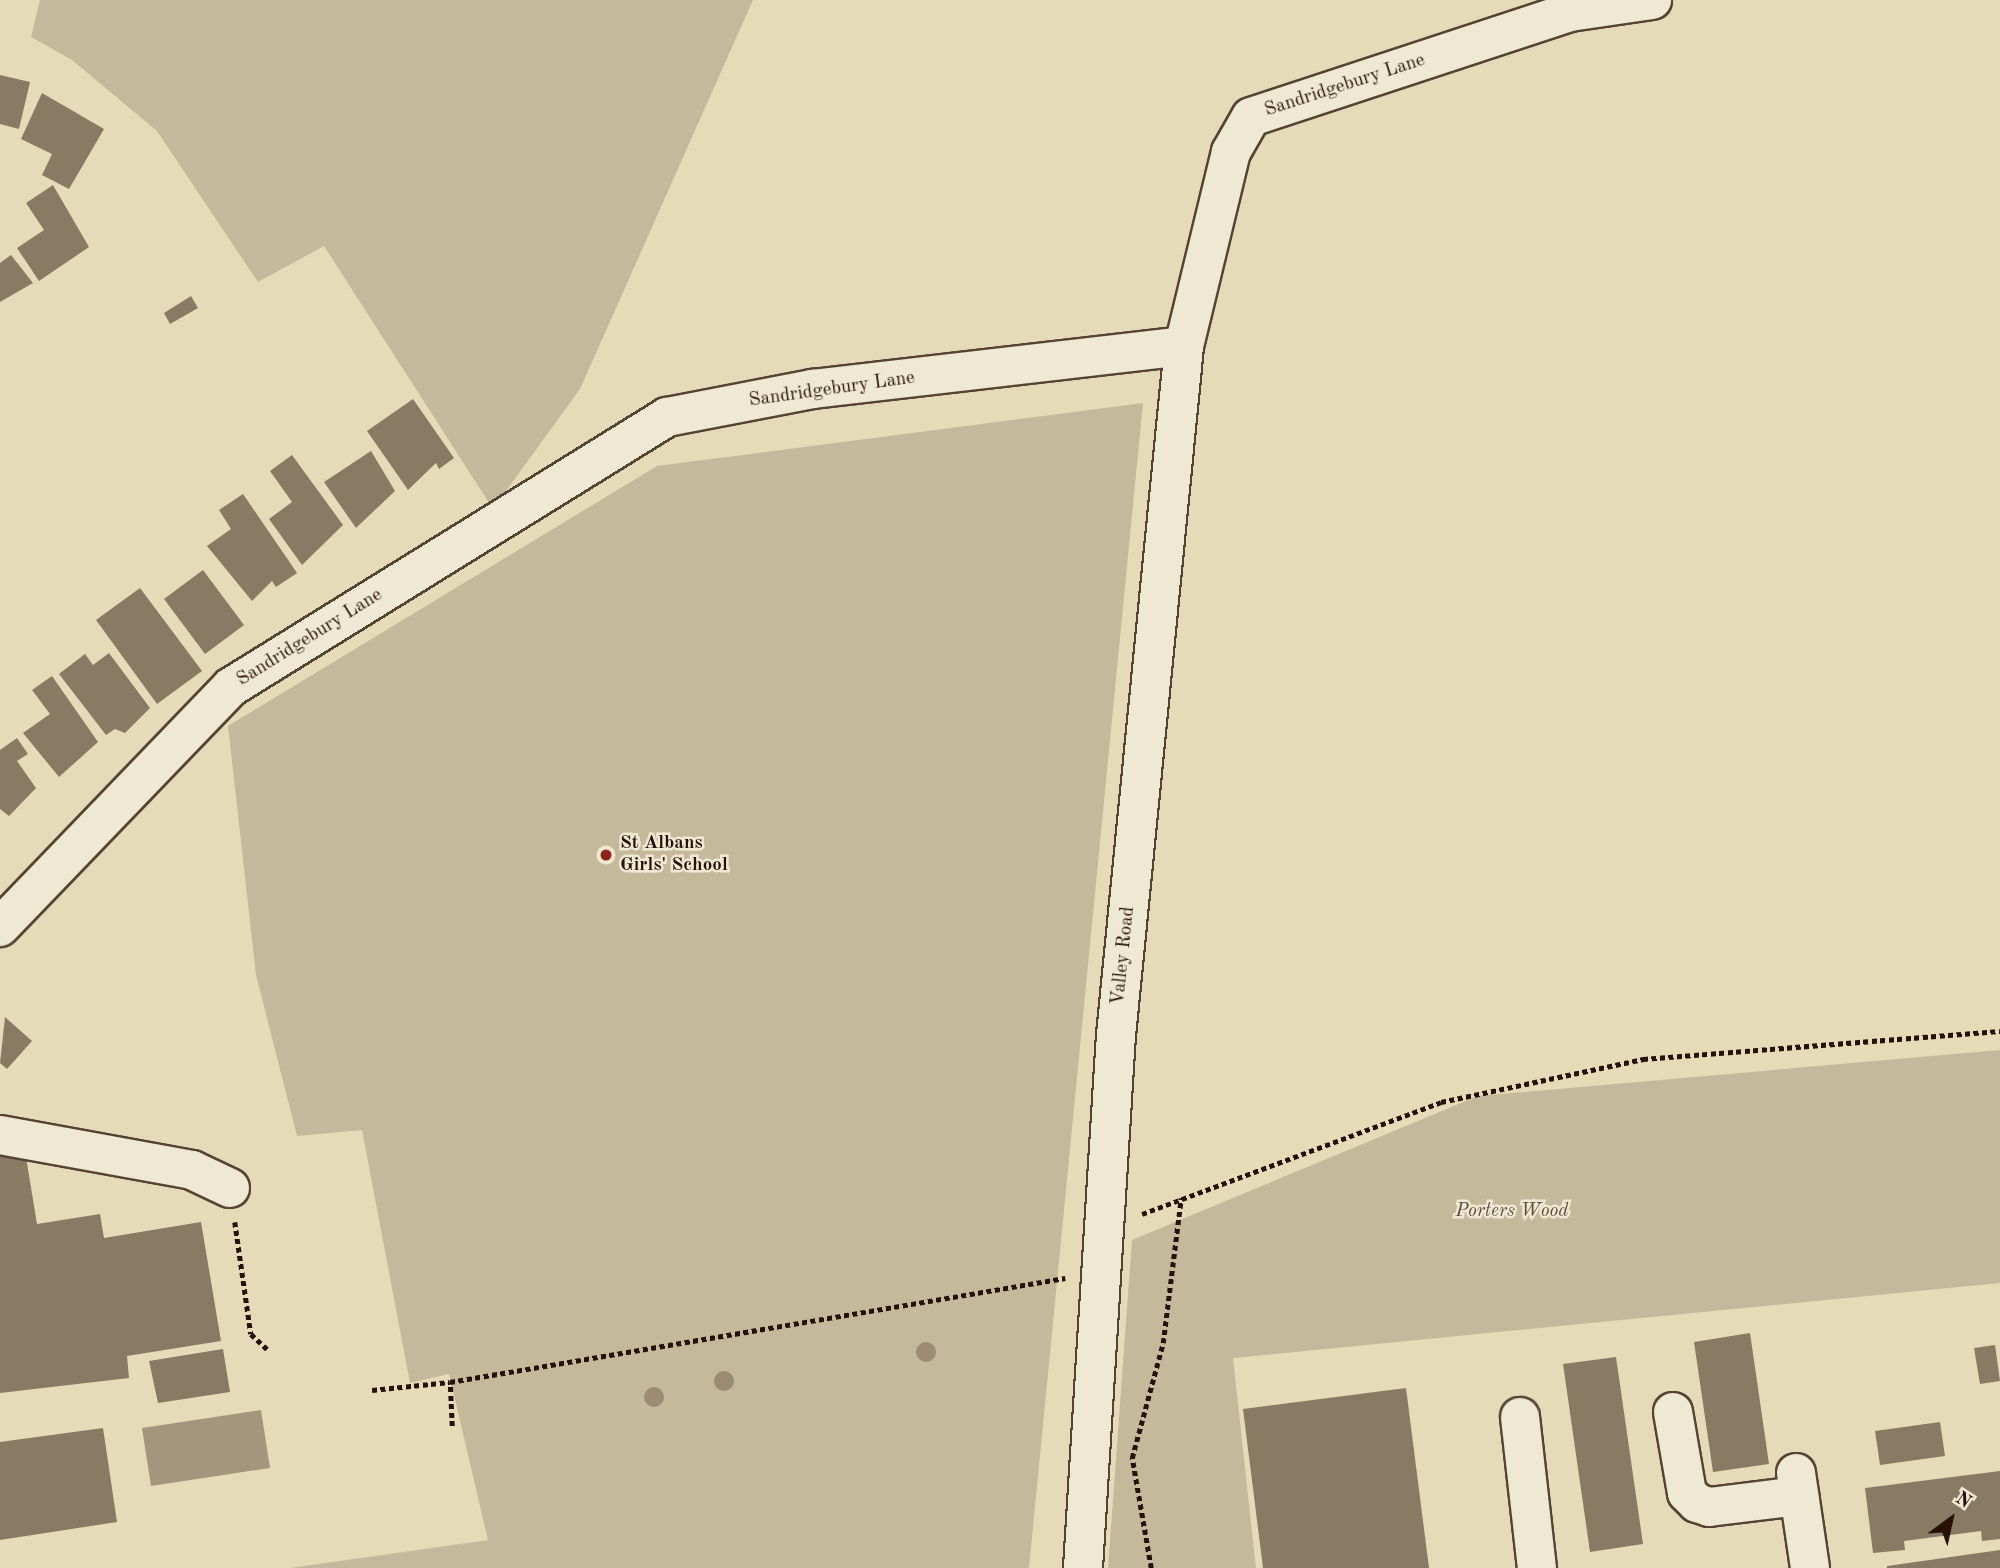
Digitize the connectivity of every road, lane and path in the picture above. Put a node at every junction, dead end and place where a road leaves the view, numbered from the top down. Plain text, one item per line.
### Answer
1 (1652, 0) edge
2 (1184, 346) junction
3 (0, 927) edge
4 (2000, 1031) edge
5 (0, 1135) edge
6 (1181, 1197) junction
7 (227, 1200) joint
8 (1105, 1234) junction
9 (1102, 1272) junction
10 (268, 1350) dead end
11 (450, 1382) junction
12 (372, 1390) dead end
13 (1673, 1412) dead end
14 (1520, 1417) dead end
15 (452, 1426) dead end
16 (1083, 1568) edge
17 (1151, 1568) edge
18 (1537, 1568) edge
19 (1810, 1568) edge

1 - 2 street, Sandridgebury Lane
2 - 3 street, Sandridgebury Lane
2 - 8 street, Valley Road
4 - 6 path
5 - 7 street
6 - 8 path
6 - 17 path
7 - 10 path
8 - 9 street, Valley Road
9 - 11 path
9 - 16 street, Valley Road
11 - 12 path
11 - 15 path
13 - 19 street
14 - 18 street

